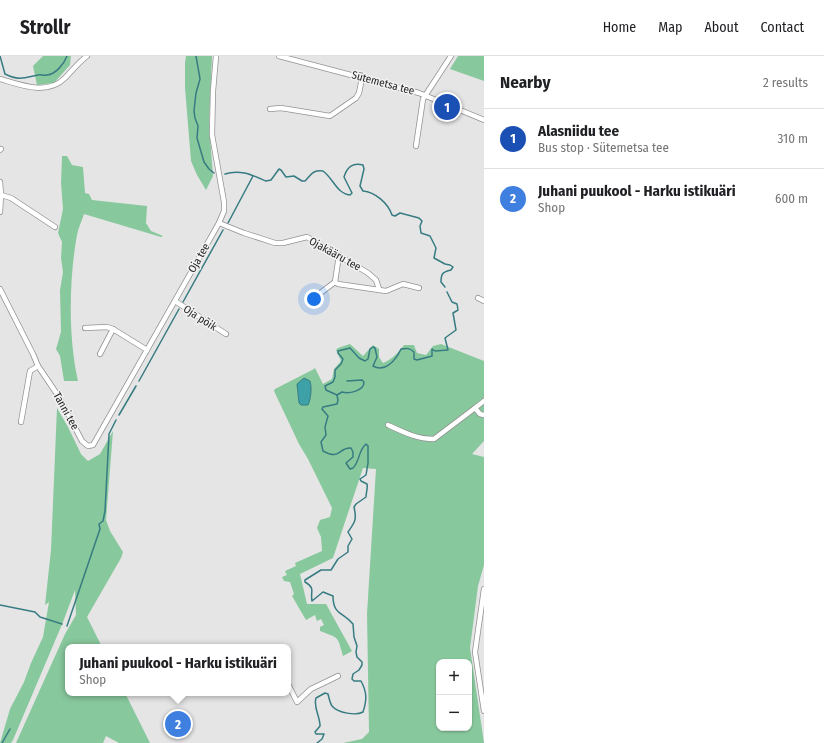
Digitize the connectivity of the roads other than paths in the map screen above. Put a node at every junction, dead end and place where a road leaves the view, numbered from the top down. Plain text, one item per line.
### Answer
1 (86, 56) edge
2 (216, 56) edge
3 (280, 56) edge
4 (451, 56) edge
5 (362, 78) junction
6 (0, 79) edge
7 (427, 95) junction
8 (270, 109) dead end
9 (484, 120) edge
10 (416, 146) dead end
11 (0, 182) edge
12 (1, 195) junction
13 (0, 212) edge
14 (219, 223) junction
15 (55, 227) dead end
16 (339, 255) junction
17 (335, 282) junction
18 (419, 288) dead end
19 (0, 289) edge
20 (379, 289) junction
21 (478, 298) dead end
22 (311, 300) dead end
23 (175, 301) junction
24 (484, 301) edge
25 (85, 328) dead end
26 (113, 330) junction
27 (226, 334) dead end
28 (147, 350) junction
29 (100, 354) dead end
30 (38, 366) junction
31 (484, 401) edge
32 (474, 408) junction
33 (484, 415) edge
34 (21, 422) dead end
35 (388, 425) dead end
36 (96, 440) joint
37 (484, 588) edge
38 (338, 676) dead end
39 (291, 690) edge
40 (484, 711) edge

1 - 6 street
2 - 14 street, Oja tee
3 - 5 street, Sütemetsa tee
4 - 7 street
5 - 7 street, Sütemetsa tee
5 - 8 street
7 - 9 street, Sütemetsa tee
7 - 10 street
11 - 12 street
12 - 13 street
12 - 15 street
14 - 16 street, Ojakääru tee
14 - 23 street, Oja tee
16 - 17 street
16 - 20 street, Ojakääru tee
17 - 20 street
17 - 22 street
18 - 20 street
19 - 30 street, Tanni tee
21 - 24 street
23 - 27 street, Oja põik
23 - 28 street, Oja tee
25 - 26 street
26 - 28 street
26 - 29 street
28 - 36 street, Oja tee
30 - 34 street
30 - 36 street, Tanni tee
31 - 32 street
32 - 33 street
32 - 35 street
37 - 40 street
38 - 39 street

